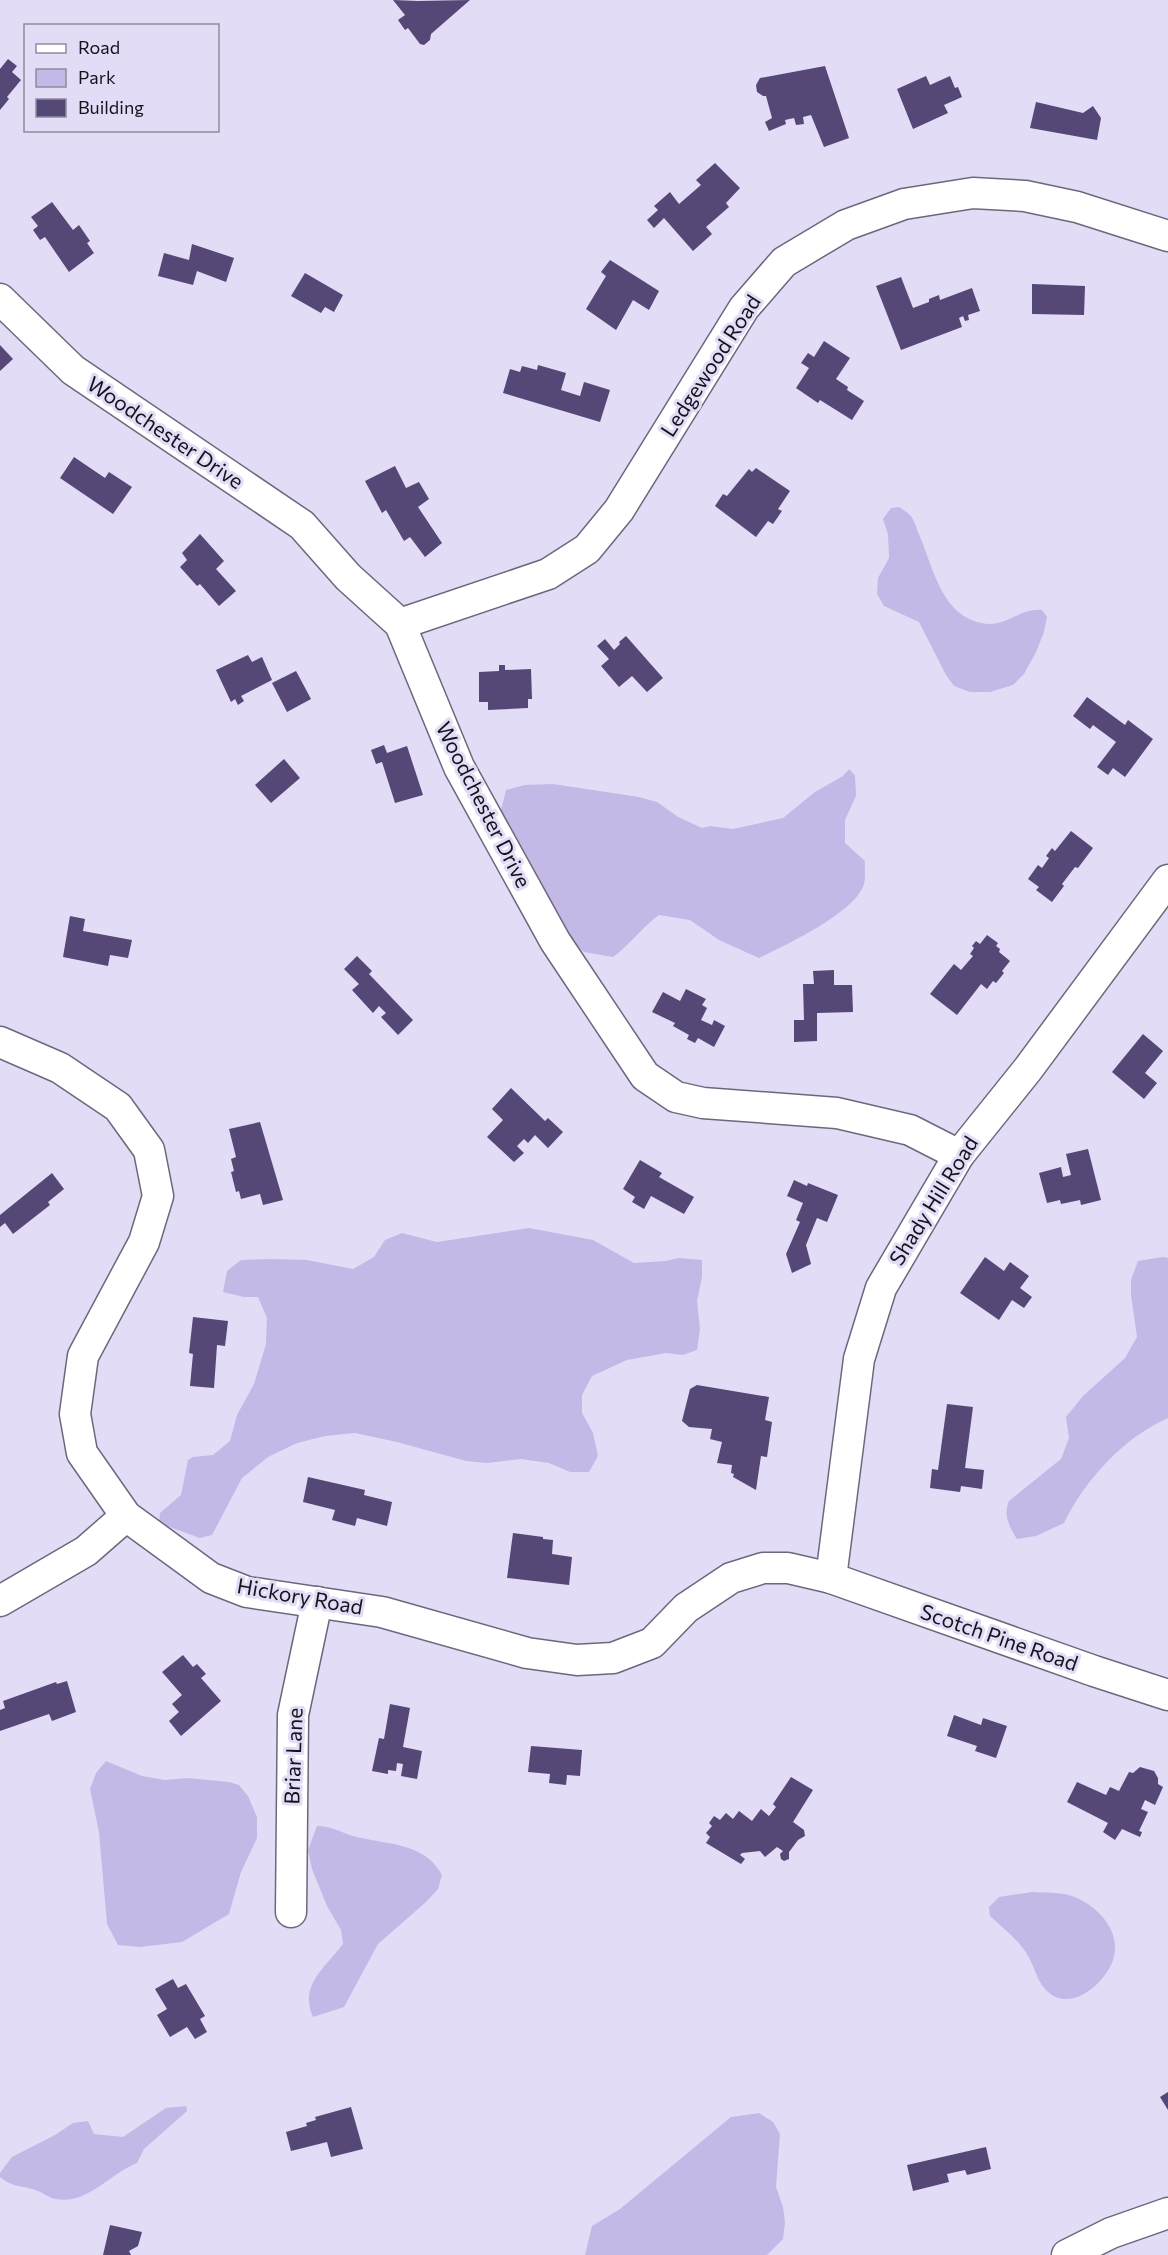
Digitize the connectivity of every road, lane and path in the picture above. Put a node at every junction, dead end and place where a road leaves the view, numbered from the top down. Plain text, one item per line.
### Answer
1 (1168, 236) edge
2 (0, 299) edge
3 (400, 624) junction
4 (1168, 880) edge
5 (0, 1042) edge
6 (959, 1155) junction
7 (126, 1516) junction
8 (831, 1578) junction
9 (0, 1601) edge
10 (317, 1602) junction
11 (1168, 1695) edge
12 (291, 1912) dead end
13 (1168, 2213) edge
14 (1067, 2255) edge

1 - 3 street, Ledgewood Road
2 - 3 street, Woodchester Drive
3 - 6 street, Woodchester Drive
4 - 6 street, Shady Hill Road
5 - 7 street, Hickory Road
6 - 8 street, Shady Hill Road
7 - 9 street
7 - 10 street, Hickory Road
8 - 10 street, Hickory Road
8 - 11 street, Scotch Pine Road
10 - 12 street, Briar Lane
13 - 14 street

